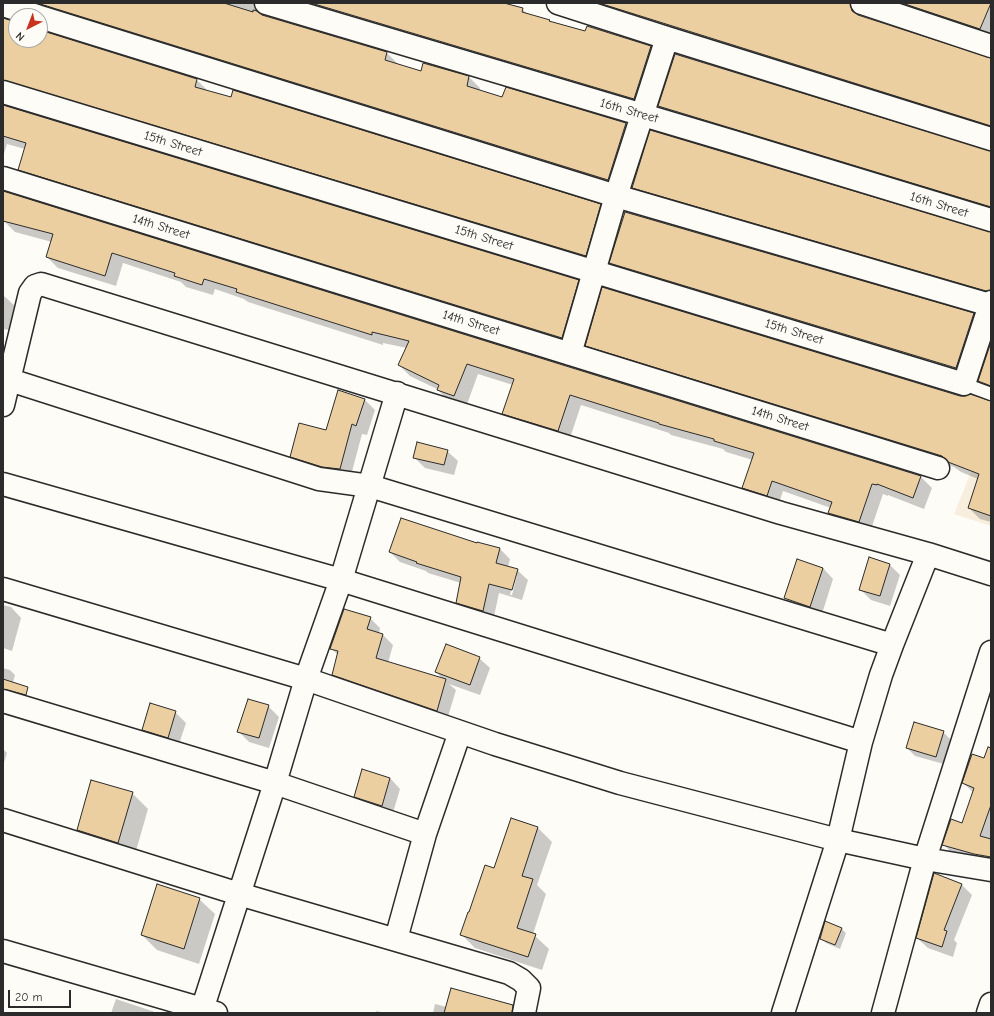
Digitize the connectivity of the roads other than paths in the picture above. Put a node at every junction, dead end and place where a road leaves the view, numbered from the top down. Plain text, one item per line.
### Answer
1 (266, 3) edge
2 (558, 3) edge
3 (862, 3) edge
4 (914, 12) edge
5 (48, 19) edge
6 (667, 38) junction
7 (990, 42) edge
8 (3, 92) edge
9 (642, 115) junction
10 (991, 138) edge
11 (3, 178) edge
12 (616, 196) junction
13 (991, 220) edge
14 (593, 272) junction
15 (990, 303) edge
16 (570, 354) junction
17 (10, 380) junction
18 (964, 384) junction
19 (396, 393) junction
20 (991, 394) edge
21 (3, 405) edge
22 (938, 468) dead end
23 (3, 484) edge
24 (370, 486) junction
25 (928, 554) junction
26 (991, 574) edge
27 (341, 580) junction
28 (3, 589) edge
29 (892, 645) junction
30 (991, 652) edge
31 (306, 679) junction
32 (3, 701) edge
33 (460, 732) junction
34 (861, 742) junction
35 (275, 783) junction
36 (3, 820) edge
37 (425, 834) junction
38 (838, 840) junction
39 (926, 860) junction
40 (991, 870) edge
41 (239, 894) junction
42 (396, 939) junction
43 (3, 950) edge
44 (991, 1004) edge
45 (206, 1012) edge
46 (524, 1013) edge
47 (783, 1013) edge
48 (883, 1013) edge
49 (988, 1013) edge

1 - 9 street, 16th Street
2 - 6 street
3 - 4 street
4 - 7 street
5 - 12 street
6 - 9 street
6 - 10 street
8 - 14 street, 15th Street
9 - 12 street
9 - 13 street, 16th Street
11 - 16 street, 14th Street
12 - 14 street
12 - 15 street
14 - 16 street
14 - 18 street, 15th Street
15 - 18 street
16 - 22 street, 14th Street
17 - 19 street
17 - 21 street
17 - 24 street
18 - 20 lane
19 - 24 street
19 - 25 street
23 - 27 street
24 - 27 street
24 - 29 street
25 - 26 street
25 - 29 street
27 - 31 street
27 - 34 street
28 - 31 street
29 - 34 street
30 - 39 street
31 - 33 street
31 - 35 street
32 - 35 street
33 - 37 street
33 - 38 street
34 - 38 street
35 - 37 street
35 - 41 street
36 - 41 street
37 - 42 street
38 - 39 street
38 - 47 street
39 - 40 street
39 - 48 street
41 - 42 street
41 - 45 street
42 - 46 street
43 - 45 street
44 - 49 street

